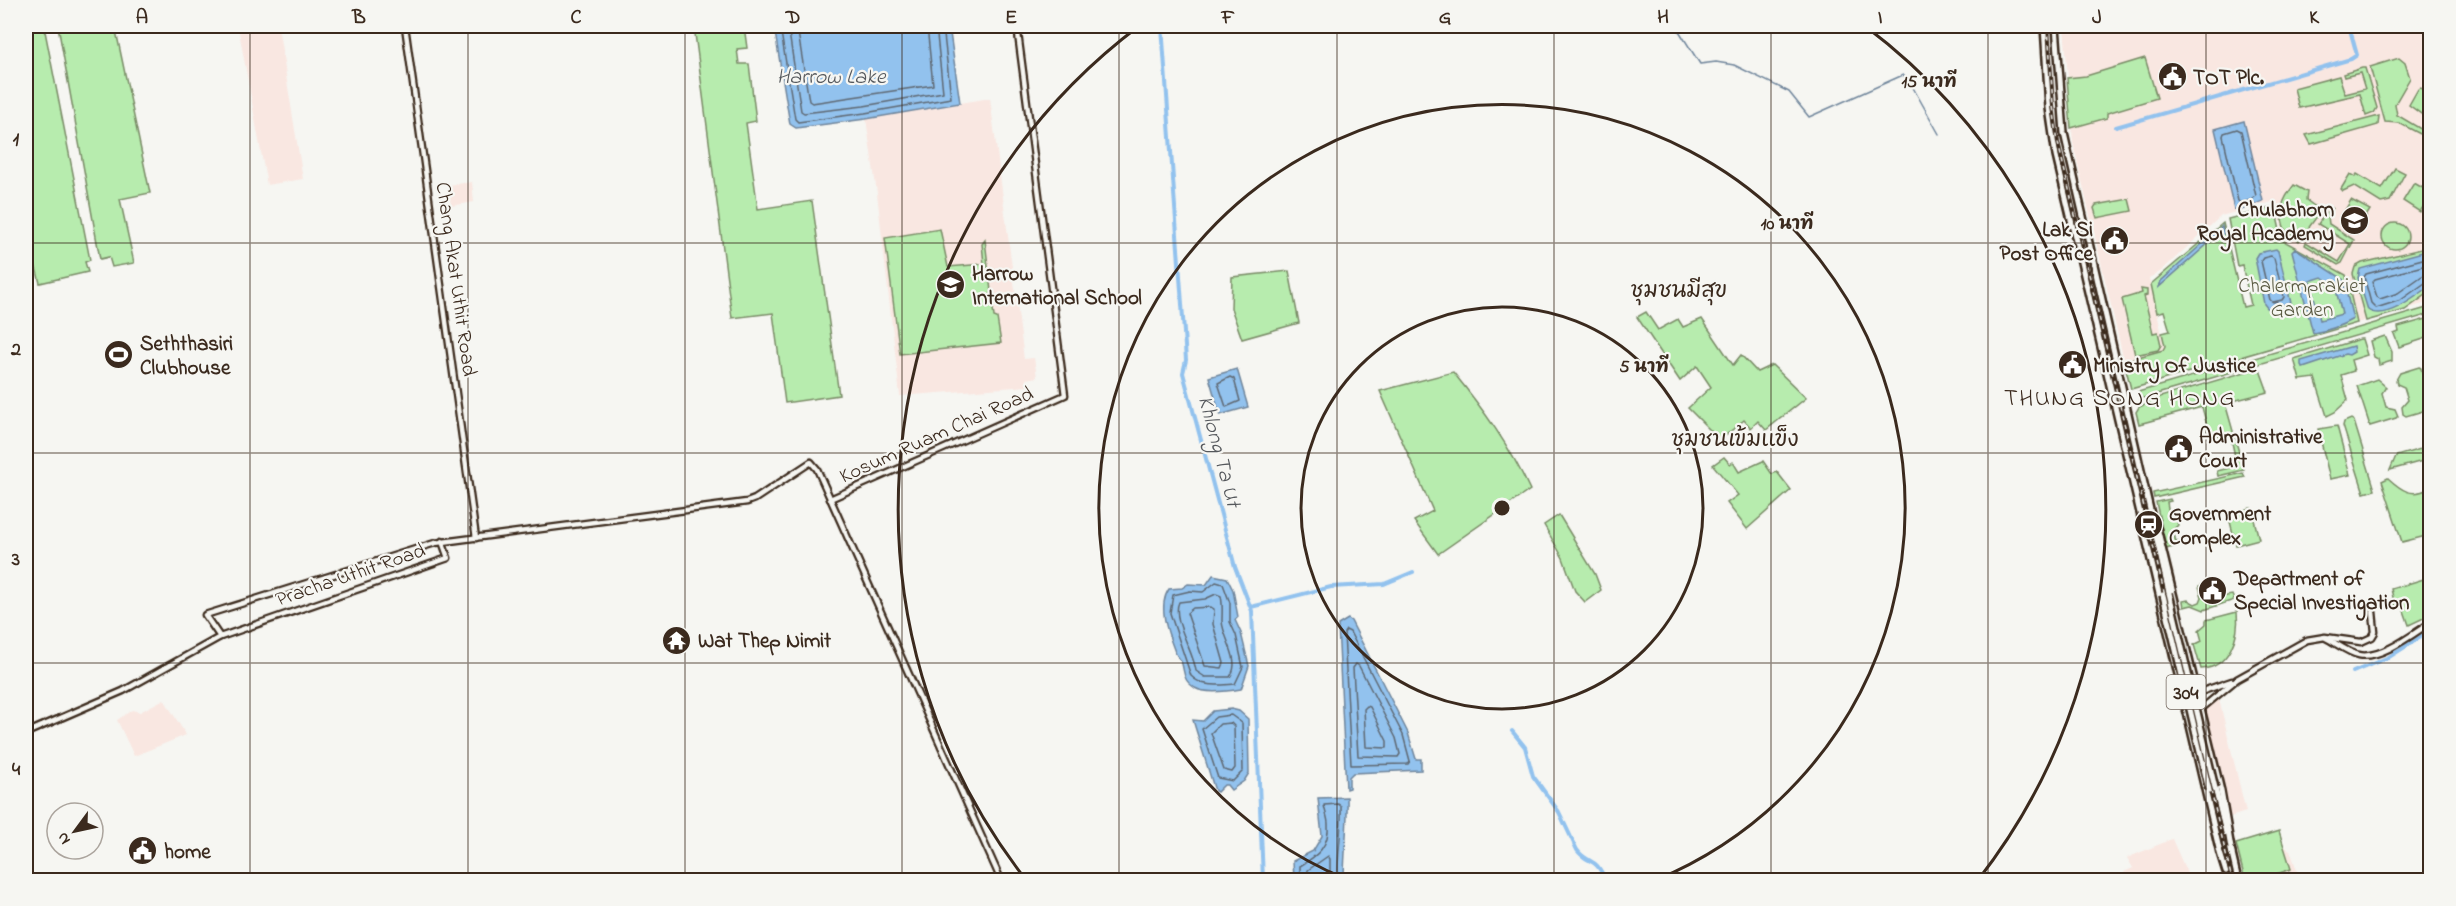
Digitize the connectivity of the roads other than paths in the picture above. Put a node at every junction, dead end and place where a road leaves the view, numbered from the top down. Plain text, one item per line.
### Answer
1 (405, 26) edge
2 (1017, 26) edge
3 (2044, 26) edge
4 (2056, 26) edge
5 (2058, 69) junction
6 (2047, 79) junction
7 (2086, 232) junction
8 (2076, 236) junction
9 (2079, 251) junction
10 (2091, 254) junction
11 (2113, 394) junction
12 (2127, 406) junction
13 (830, 500) junction
14 (2152, 516) junction
15 (2143, 519) junction
16 (476, 538) junction
17 (442, 541) junction
18 (2166, 594) junction
19 (2373, 612) dead end
20 (2430, 623) edge
21 (219, 637) junction
22 (2325, 637) junction
23 (2193, 676) junction
24 (2179, 678) junction
25 (2237, 679) junction
26 (2197, 693) junction
27 (2183, 696) junction
28 (2201, 709) junction
29 (2203, 716) junction
30 (2189, 720) junction
31 (26, 733) edge
32 (2212, 789) junction
33 (2232, 854) junction
34 (2226, 872) junction
35 (1001, 880) edge
36 (2228, 880) edge
37 (2238, 880) edge

1 - 16 street, Chang Akat Uthit Road
2 - 13 street, Kosum Ruam Chai Road
3 - 6 main road, 304
4 - 5 main road, 304
5 - 6 main road
5 - 7 main road, 304
6 - 8 main road, 304
7 - 8 main road
7 - 10 main road, 304
8 - 9 main road, 304
9 - 10 main road
9 - 11 main road, 304
10 - 12 main road, 304
11 - 12 main road
11 - 15 main road, 304
12 - 14 main road, 304
13 - 16 street, Pracha Uthit Road
13 - 35 street, Kosum Ruam Chai Road
14 - 18 main road, 304
14 - 23 main road, 304
15 - 18 main road, 304
15 - 24 main road, 304
16 - 17 street, Pracha Uthit Road
17 - 21 street, Pracha Uthit Road
17 - 21 street
18 - 32 main road, 304, bridge
19 - 22 street
20 - 22 street
21 - 31 street, Pracha Uthit Road
22 - 25 street
23 - 24 main road
23 - 26 main road, 304
24 - 27 main road, 304
25 - 26 street
25 - 28 street
26 - 27 main road
26 - 28 main road, 304
27 - 30 main road, 304
28 - 29 main road, 304
29 - 30 main road
29 - 33 main road, 304
30 - 34 main road, 304
32 - 33 main road, 304
32 - 34 main road, 304
33 - 37 main road, 304
34 - 36 main road, 304

